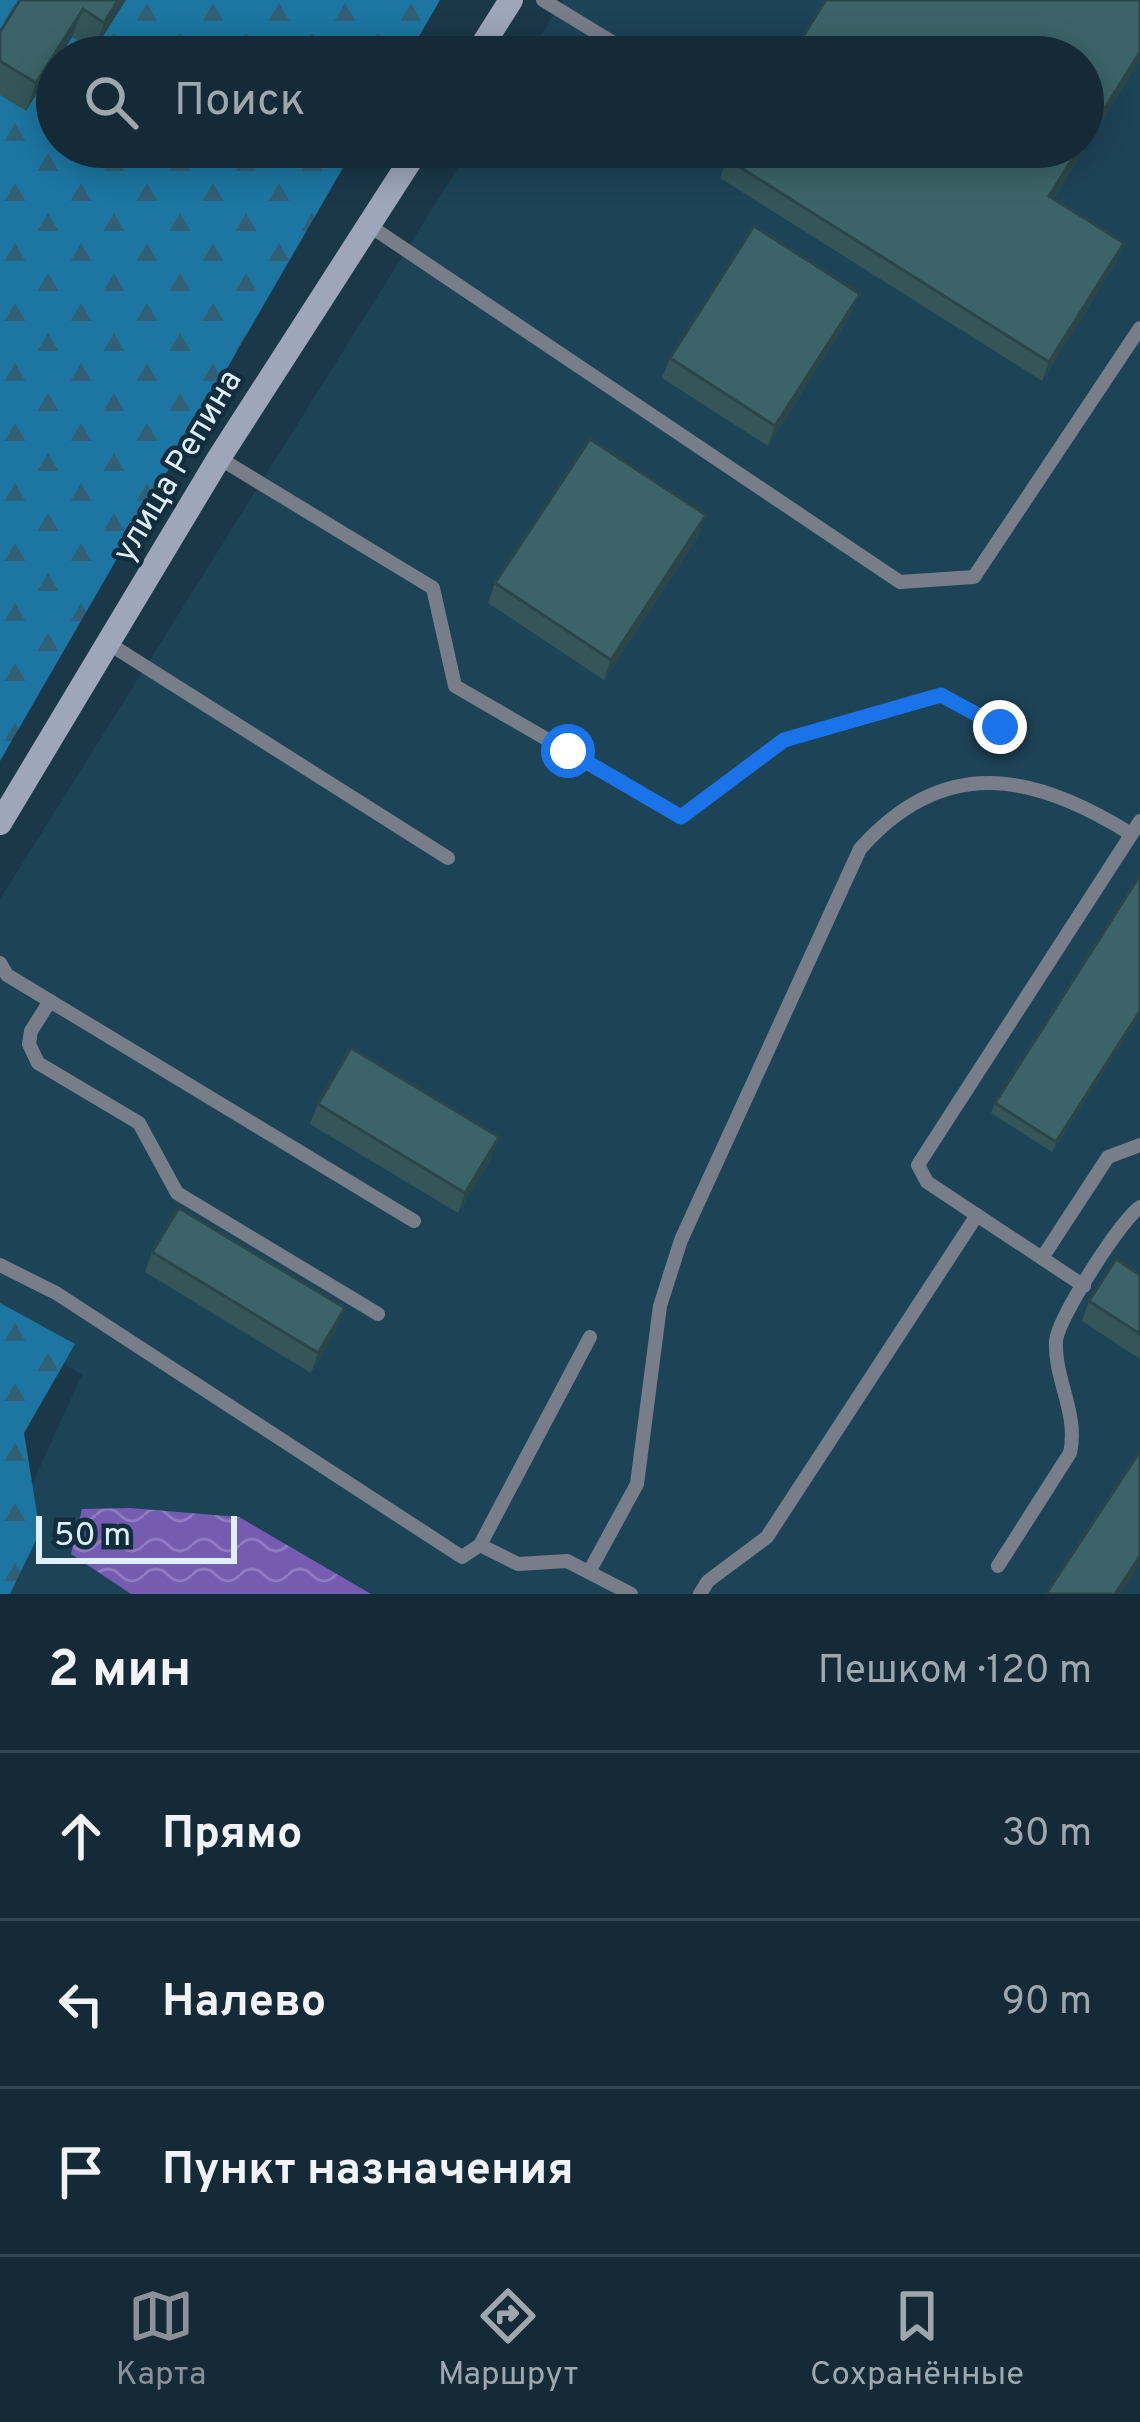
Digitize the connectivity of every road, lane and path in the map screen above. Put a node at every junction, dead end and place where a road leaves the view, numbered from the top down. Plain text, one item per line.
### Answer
1 (511, 0) edge
2 (543, 0) edge
3 (488, 36) edge
4 (603, 36) edge
5 (406, 168) edge
6 (370, 226) junction
7 (1140, 328) edge
8 (219, 458) junction
9 (111, 645) junction
10 (1000, 727) dead end
11 (0, 823) edge
12 (1136, 827) edge
13 (448, 858) dead end
14 (0, 963) edge
15 (50, 1000) junction
16 (1140, 1145) edge
17 (1139, 1204) edge
18 (976, 1215) junction
19 (414, 1221) dead end
20 (1042, 1258) junction
21 (0, 1265) edge
22 (1084, 1286) junction
23 (378, 1315) dead end
24 (590, 1337) dead end
25 (480, 1544) junction
26 (998, 1566) dead end
27 (589, 1572) junction
28 (631, 1594) edge
29 (700, 1594) edge

1 - 3 street
2 - 4 lane
5 - 6 street, улица Репина
6 - 7 lane
6 - 8 street, улица Репина
8 - 9 street, улица Репина
8 - 10 lane
9 - 11 street, улица Репина
9 - 13 lane
12 - 18 lane
12 - 27 lane
14 - 15 lane
15 - 19 lane
15 - 23 lane
16 - 20 lane
17 - 22 lane
18 - 20 lane
18 - 29 lane
20 - 22 lane
21 - 25 lane
22 - 26 lane
24 - 25 lane
25 - 27 lane
27 - 28 lane

